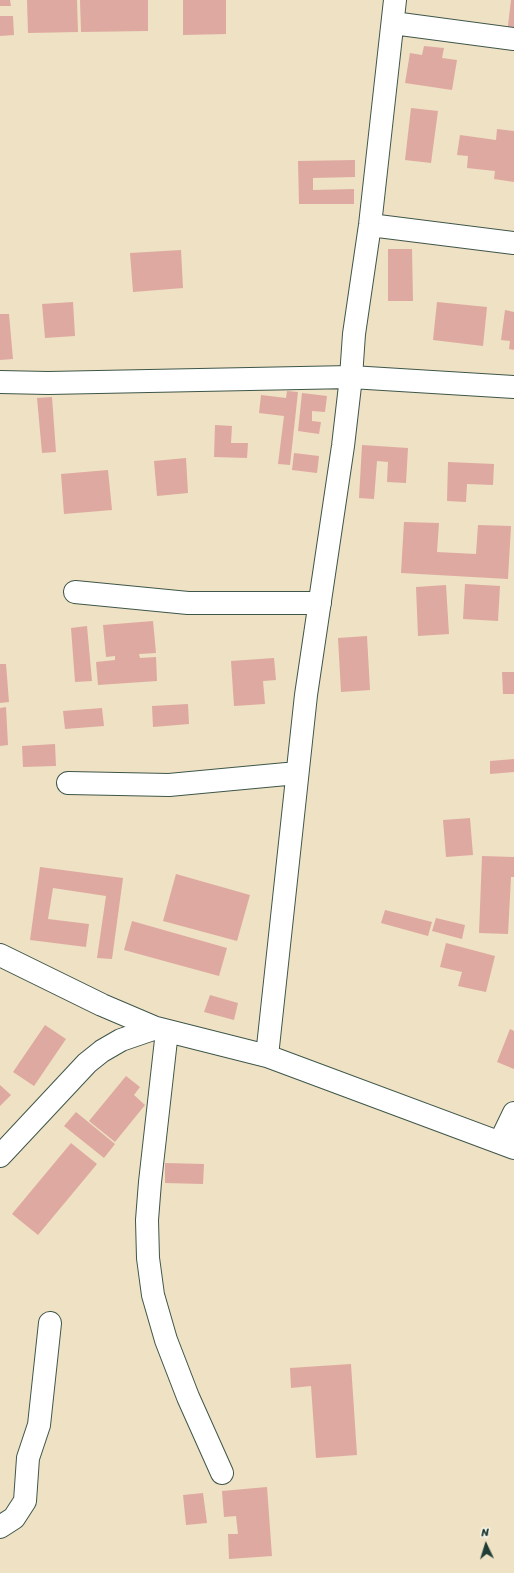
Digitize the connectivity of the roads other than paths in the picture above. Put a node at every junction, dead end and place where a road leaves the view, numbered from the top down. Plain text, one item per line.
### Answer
1 (395, 0) edge
2 (393, 23) junction
3 (514, 39) edge
4 (370, 225) junction
5 (514, 243) edge
6 (351, 376) junction
7 (0, 382) edge
8 (514, 387) edge
9 (75, 592) dead end
10 (320, 603) junction
11 (297, 773) junction
12 (68, 784) dead end
13 (0, 955) edge
14 (162, 1030) junction
15 (267, 1056) junction
16 (514, 1114) edge
17 (507, 1145) edge
18 (0, 1156) edge
19 (50, 1323) dead end
20 (222, 1473) dead end
21 (0, 1527) edge

1 - 2 street
2 - 3 street
2 - 4 street
4 - 5 street
4 - 6 street
6 - 7 street
6 - 8 street
6 - 10 street
9 - 10 street
10 - 11 street
11 - 12 street
11 - 15 street
13 - 14 street
14 - 15 street
14 - 18 street
14 - 20 street
15 - 17 street
16 - 17 street
19 - 21 street

